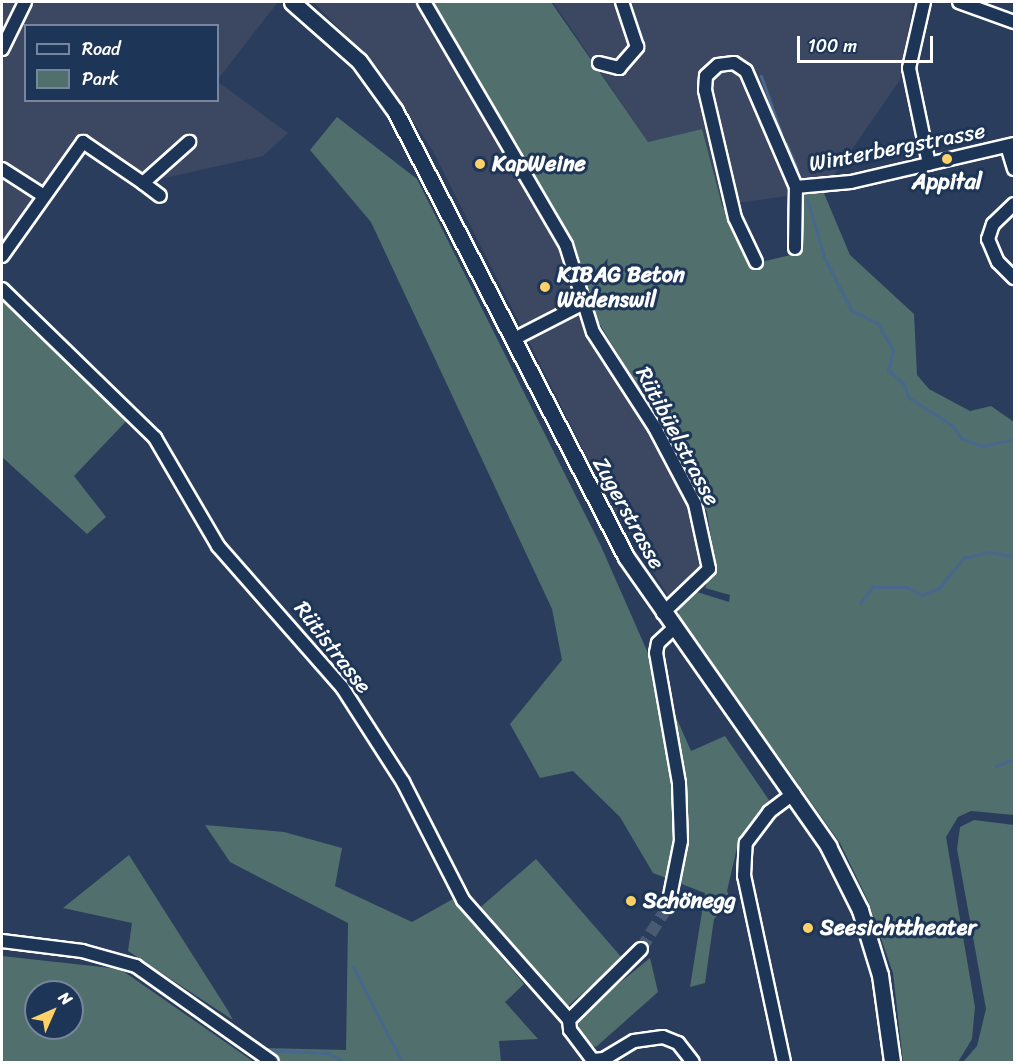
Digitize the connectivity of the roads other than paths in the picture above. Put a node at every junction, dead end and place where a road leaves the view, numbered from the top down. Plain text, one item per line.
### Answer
1 (25, 2) edge
2 (424, 2) edge
3 (622, 2) edge
4 (924, 2) edge
5 (959, 2) edge
6 (297, 3) edge
7 (1014, 22) edge
8 (2, 50) edge
9 (599, 63) dead end
10 (189, 142) dead end
11 (1011, 145) edge
12 (929, 164) junction
13 (2, 169) edge
14 (1014, 169) edge
15 (143, 183) junction
16 (795, 187) junction
17 (41, 194) junction
18 (160, 196) dead end
19 (1014, 204) edge
20 (795, 248) dead end
21 (2, 256) edge
22 (756, 262) dead end
23 (1014, 278) edge
24 (2, 289) edge
25 (582, 304) junction
26 (514, 339) junction
27 (663, 614) junction
28 (673, 629) junction
29 (794, 793) junction
30 (668, 906) tunnel mouth
31 (2, 941) edge
32 (641, 949) tunnel mouth
33 (569, 1020) junction
34 (590, 1061) edge
35 (272, 1062) edge
36 (693, 1062) edge
37 (784, 1062) edge
38 (892, 1062) edge

1 - 8 street
2 - 25 street, Rütibüelstrasse
3 - 9 street
4 - 12 street
5 - 7 street
6 - 26 main road, Zugerstrasse
10 - 15 street
11 - 12 street, Winterbergstrasse
11 - 14 street
12 - 16 street, Winterbergstrasse
13 - 17 street
15 - 17 street
15 - 18 street
16 - 20 street
16 - 22 street, Winterbergstrasse
17 - 21 street
19 - 23 street
24 - 33 street, Rütistrasse
25 - 26 street
25 - 27 street, Rütibüelstrasse
26 - 27 main road, Zugerstrasse
27 - 28 main road, Zugerstrasse
28 - 29 main road, Zugerstrasse
28 - 30 street
29 - 37 street
29 - 38 main road, Zugerstrasse
31 - 35 street
32 - 33 street
33 - 34 street, Rütistrasse
34 - 36 street

